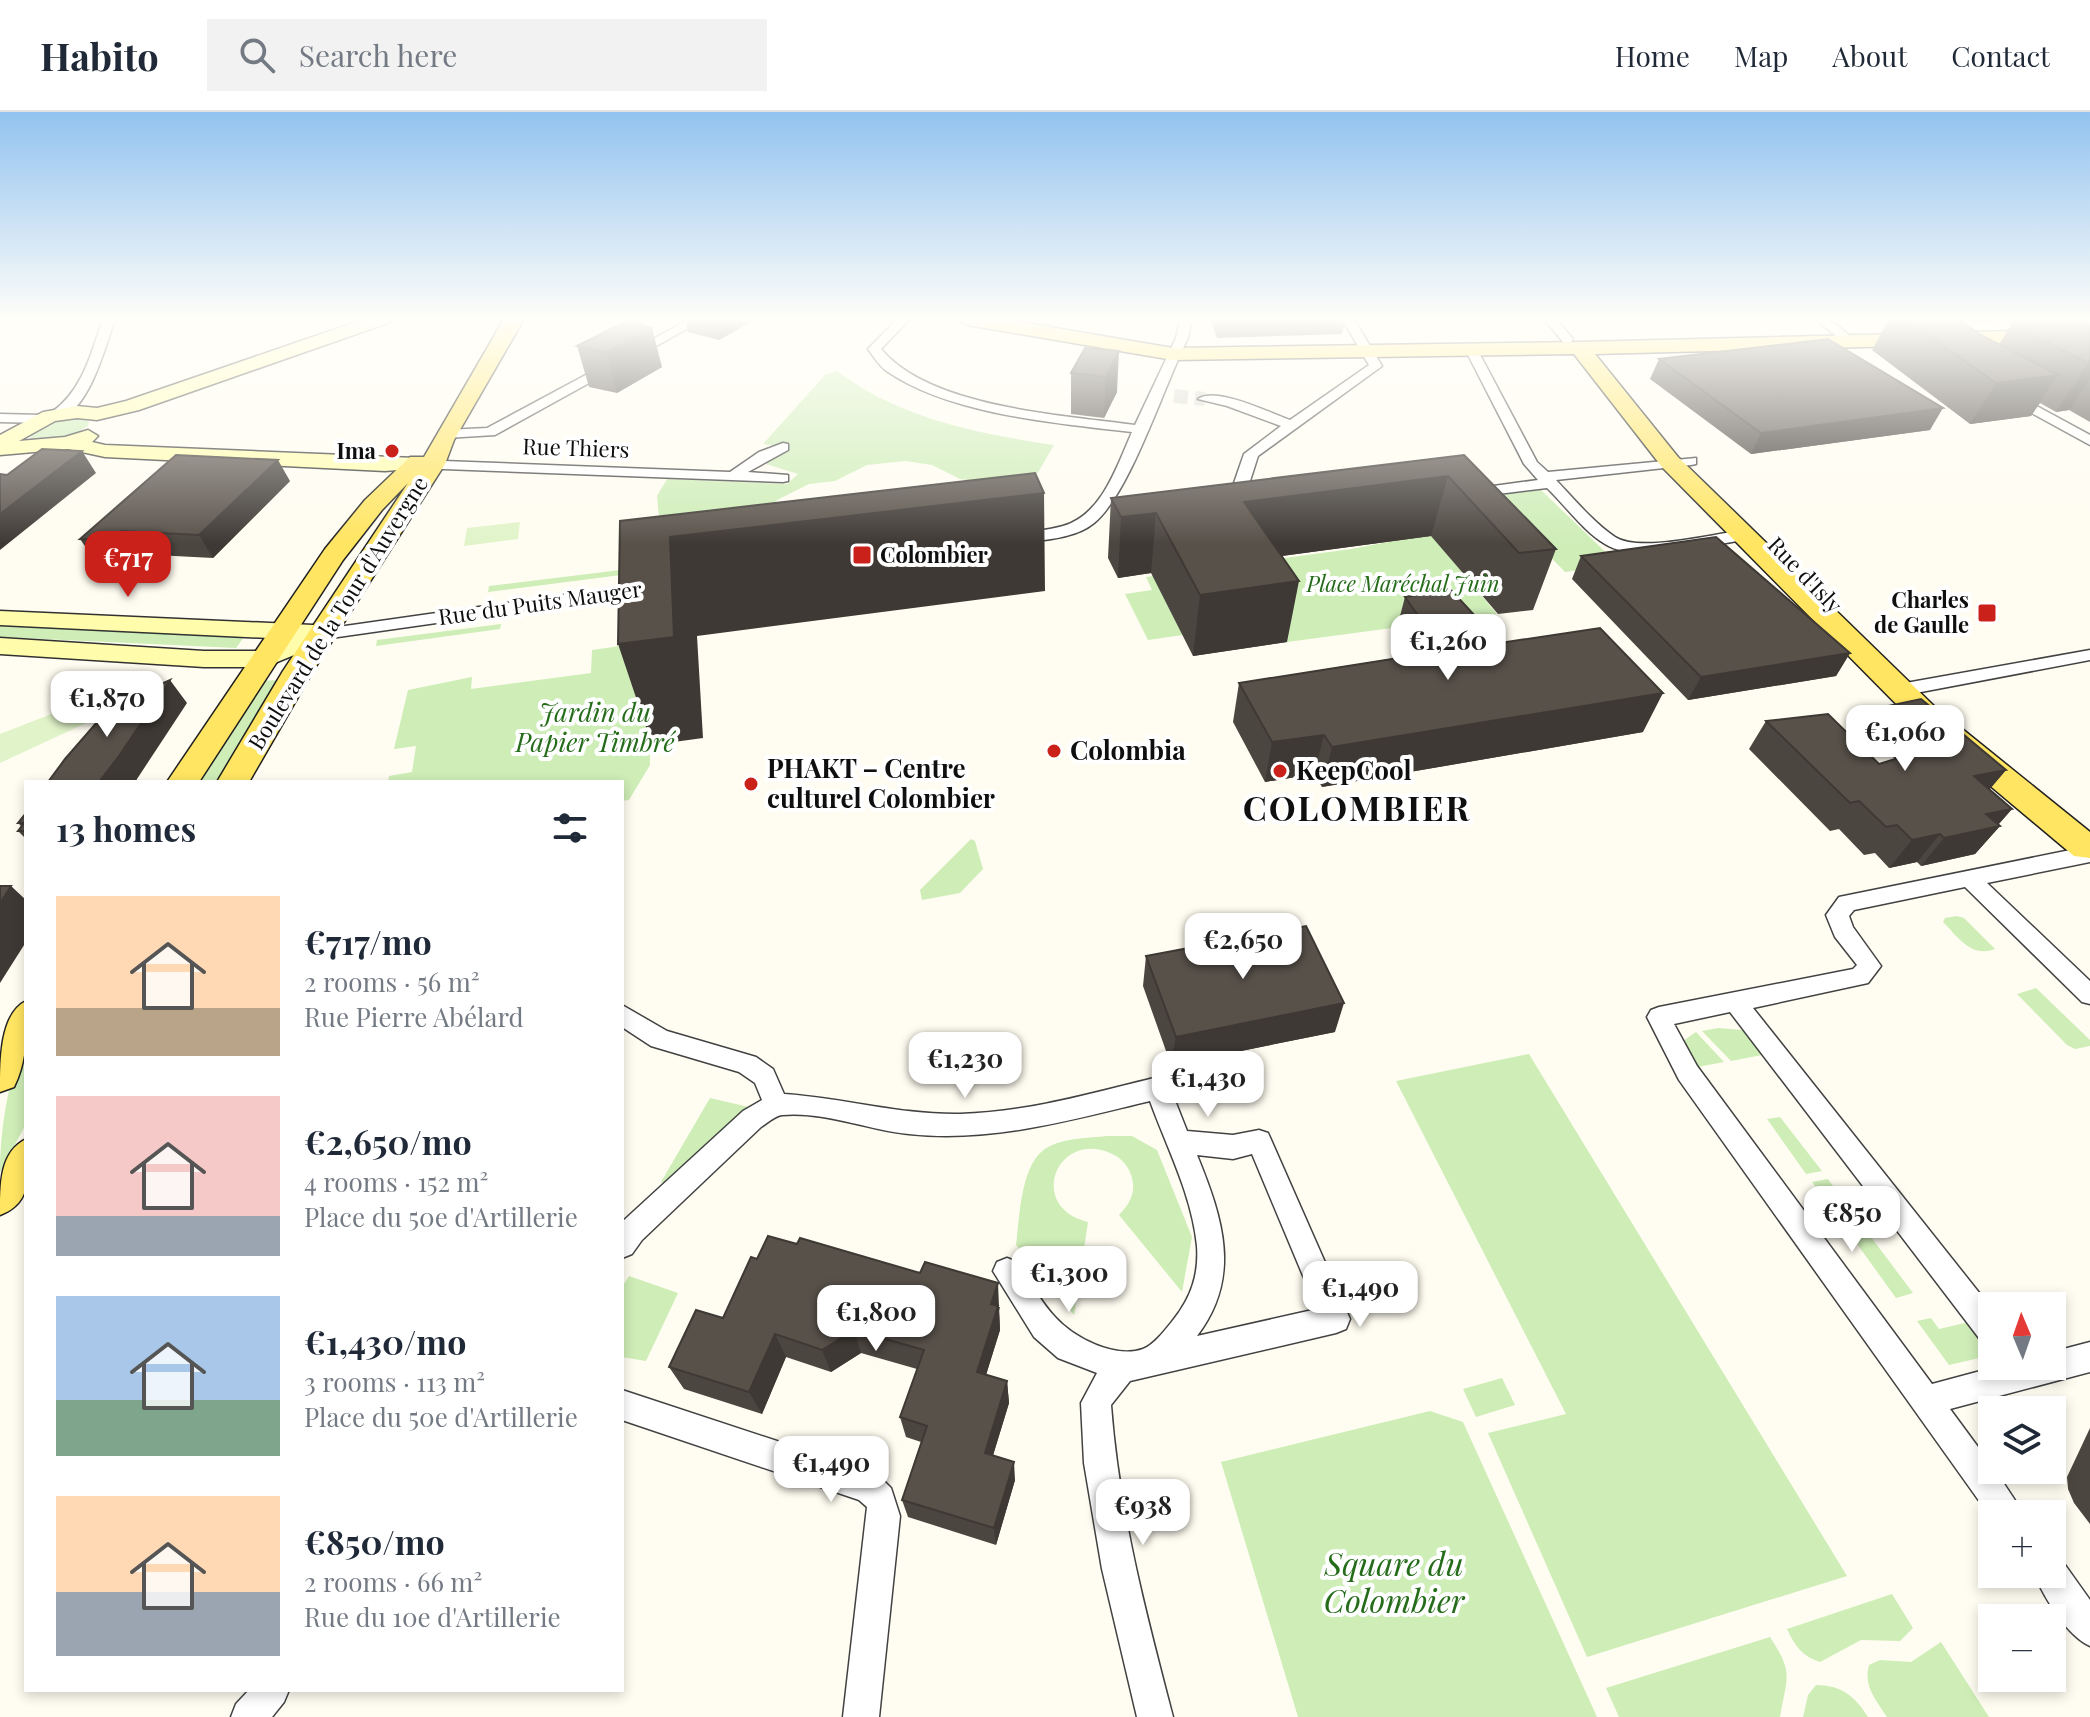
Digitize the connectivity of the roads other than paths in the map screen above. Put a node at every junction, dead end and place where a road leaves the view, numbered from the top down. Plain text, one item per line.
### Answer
1 (91, 394) edge
2 (167, 394) edge
3 (469, 394) edge
4 (560, 394) edge
5 (949, 394) edge
6 (1161, 394) edge
7 (1337, 394) edge
8 (1494, 394) edge
9 (1623, 394) edge
10 (2008, 394) edge
11 (1206, 396) tunnel mouth
12 (88, 407) junction
13 (50, 417) junction
14 (0, 418) edge
15 (1291, 425) junction
16 (1138, 429) junction
17 (10, 438) edge
18 (2090, 441) edge
19 (70, 443) junction
20 (783, 447) dead end
21 (434, 451) junction
22 (1680, 462) junction
23 (733, 476) junction
24 (783, 478) dead end
25 (1547, 480) junction
26 (1469, 500) edge
27 (1231, 522) edge
28 (1744, 535) junction
29 (1006, 540) dead end
30 (665, 592) edge
31 (0, 618) edge
32 (281, 631) junction
33 (324, 634) junction
34 (0, 646) edge
35 (2090, 655) edge
36 (265, 659) junction
37 (1907, 688) junction
38 (184, 780) edge
39 (234, 780) edge
40 (2089, 844) edge
41 (1969, 878) junction
42 (2090, 995) edge
43 (1735, 1002) junction
44 (624, 1016) edge
45 (776, 1104) junction
46 (1178, 1142) junction
47 (24, 1161) edge
48 (0, 1195) edge
49 (625, 1235) edge
50 (1007, 1271) dead end
51 (1978, 1314) edge
52 (2090, 1357) edge
53 (2066, 1362) edge
54 (1137, 1364) junction
55 (1990, 1380) edge
56 (1927, 1400) junction
57 (624, 1406) edge
58 (1998, 1500) edge
59 (2061, 1588) edge
60 (2090, 1629) edge
61 (270, 1692) edge
62 (249, 1717) edge
63 (861, 1717) edge
64 (1155, 1717) edge

1 - 12 street
2 - 12 street
3 - 21 main road, Boulevard de la Tour d'Auvergne
4 - 21 street
5 - 16 street
6 - 16 street
7 - 15 street
8 - 25 street
9 - 22 main road, Rue d'Isly
10 - 18 street
11 - 15 street
12 - 13 street
12 - 19 street
13 - 14 street
13 - 17 street
15 - 27 street
16 - 29 street
17 - 19 street
19 - 21 street
20 - 23 street
21 - 23 street, Rue Thiers
21 - 32 main road, Boulevard de la Tour d'Auvergne
21 - 33 main road, Boulevard de la Tour d'Auvergne
22 - 25 street
22 - 28 main road, Rue d'Isly
22 - 37 main road, Rue d'Isly
23 - 24 street, Rue Thiers
25 - 26 street
25 - 28 street
28 - 37 main road, Rue d'Isly
30 - 33 street, Rue du Puits Mauger
31 - 32 street, Rue du Puits Mauger
32 - 33 street, Rue du Puits Mauger
32 - 36 main road, Boulevard de la Tour d'Auvergne
33 - 36 street, Rue du Puits Mauger
33 - 39 main road, Boulevard de la Tour d'Auvergne
34 - 36 street
35 - 37 street
36 - 38 main road, Boulevard de la Tour d'Auvergne
37 - 40 main road
40 - 41 street
41 - 42 street
41 - 43 street
43 - 51 street
43 - 56 street
44 - 45 street
45 - 46 street
45 - 49 street
46 - 54 street
46 - 54 street
47 - 48 main road
50 - 54 street
52 - 53 street
54 - 64 street
55 - 56 street
56 - 58 street
57 - 63 street
59 - 60 street
61 - 62 street

